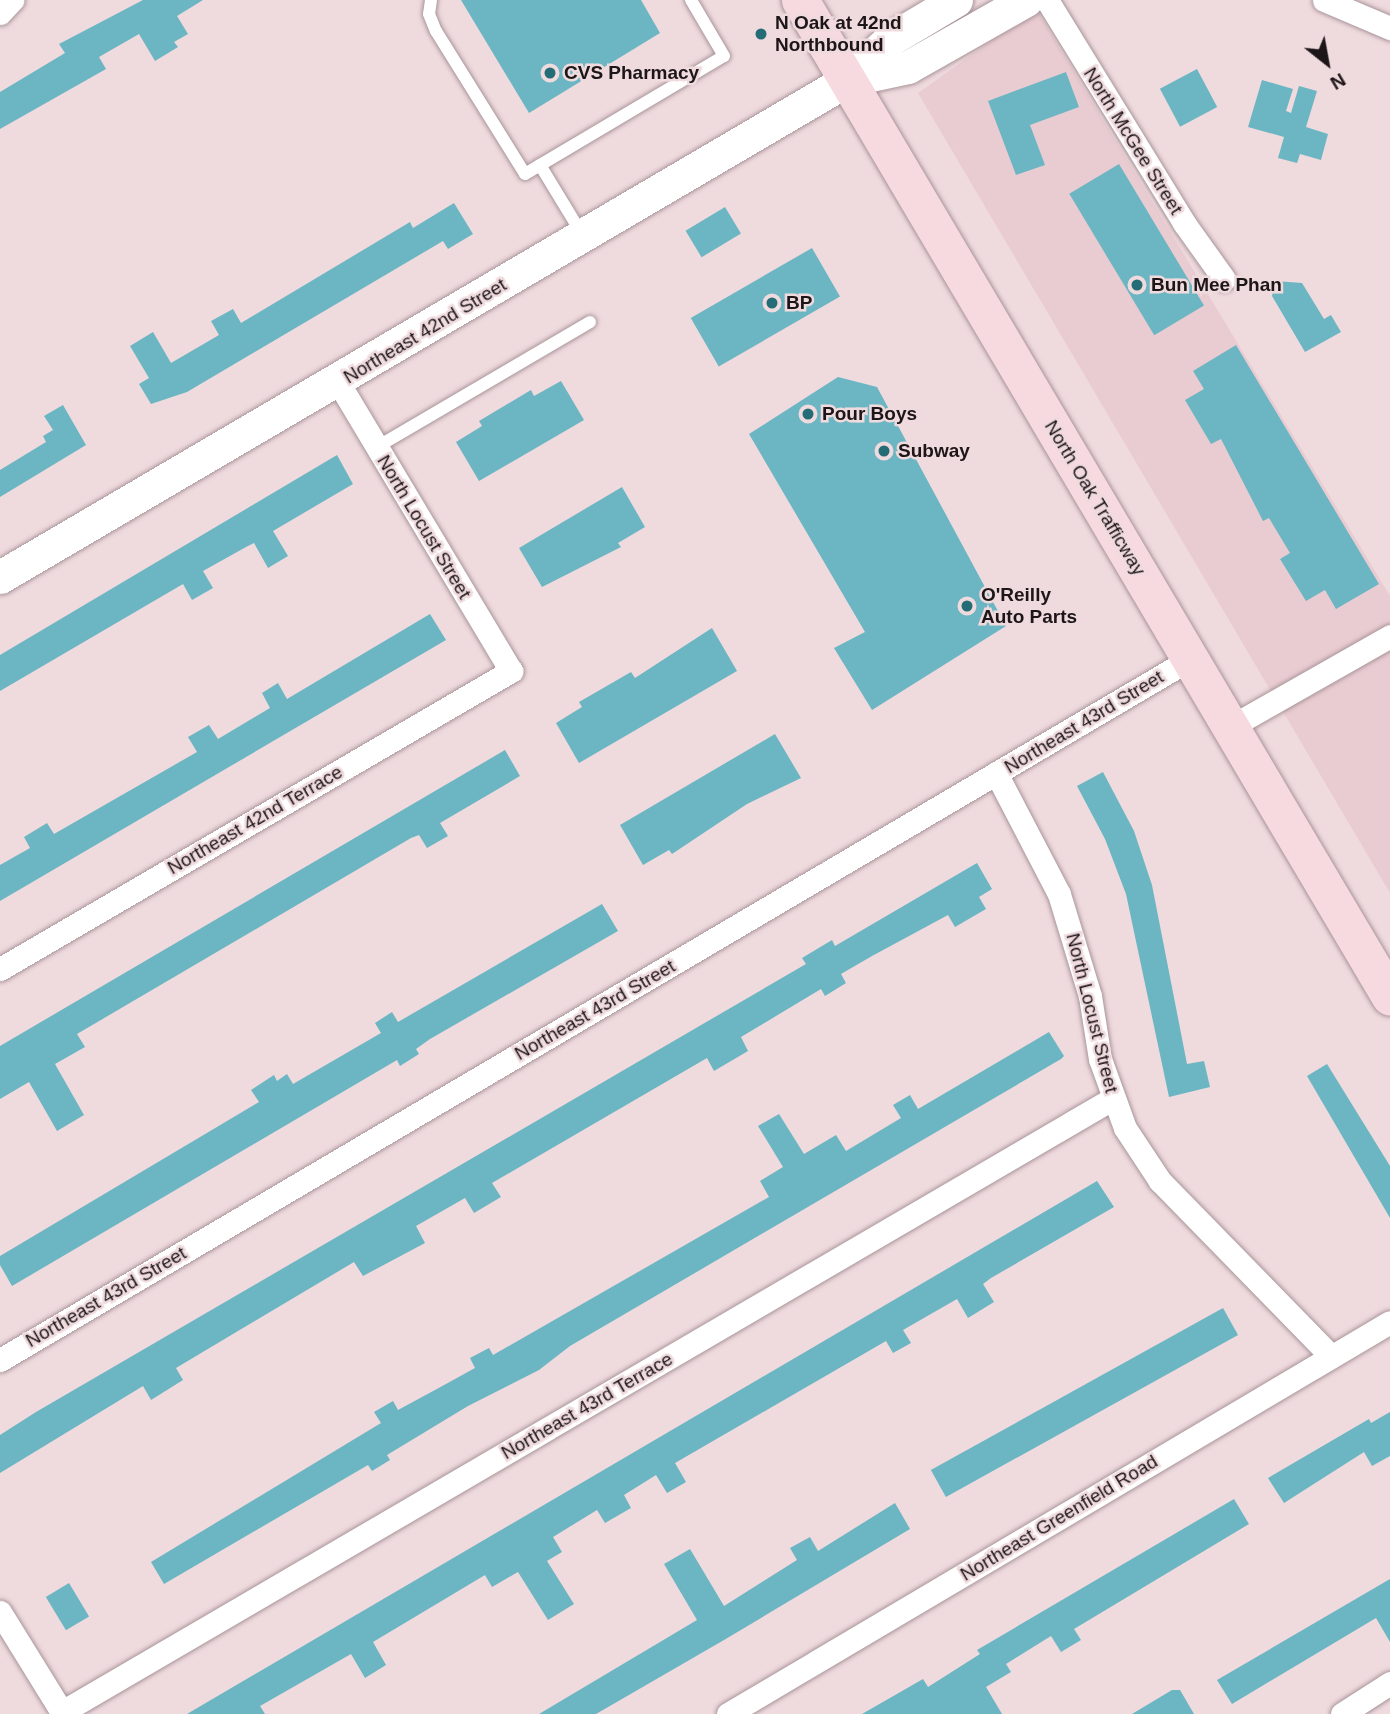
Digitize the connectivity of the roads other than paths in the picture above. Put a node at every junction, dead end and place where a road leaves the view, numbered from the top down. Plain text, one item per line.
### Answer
1 (12, 0) edge
2 (431, 0) edge
3 (691, 0) edge
4 (800, 0) edge
5 (956, 0) edge
6 (1026, 0) edge
7 (1047, 0) edge
8 (1324, 0) edge
9 (0, 13) edge
10 (1390, 28) edge
11 (847, 80) junction
12 (540, 165) junction
13 (583, 237) junction
14 (1224, 279) dead end
15 (590, 322) dead end
16 (338, 382) junction
17 (377, 447) junction
18 (0, 577) edge
19 (1390, 636) edge
20 (1190, 659) junction
21 (511, 671) joint
22 (1230, 727) junction
23 (996, 774) junction
24 (0, 969) edge
25 (1390, 997) edge
26 (1112, 1099) junction
27 (1390, 1322) edge
28 (1331, 1356) junction
29 (0, 1360) edge
30 (0, 1612) edge
31 (1390, 1683) edge
32 (63, 1713) edge
33 (728, 1714) edge
34 (1342, 1714) edge

1 - 9 street
2 - 12 lane
3 - 12 lane
4 - 11 main road, North Oak Trafficway
5 - 11 main road
6 - 11 main road
7 - 14 street, North McGee Street
8 - 10 street
11 - 13 main road, Northeast 42nd Street
11 - 20 main road, North Oak Trafficway
12 - 13 lane
13 - 16 main road, Northeast 42nd Street
15 - 17 lane
16 - 17 street, North Locust Street
16 - 18 main road, Northeast 42nd Street
17 - 21 street, North Locust Street
19 - 22 street
20 - 22 main road, North Oak Trafficway
20 - 23 street, Northeast 43rd Street
21 - 24 street, Northeast 42nd Terrace
22 - 25 main road, North Oak Trafficway
23 - 26 street, North Locust Street
23 - 29 street, Northeast 43rd Street
26 - 28 street, North Locust Street
26 - 32 street, Northeast 43rd Terrace
27 - 28 street, Northeast Greenfield Road
28 - 33 street, Northeast Greenfield Road
30 - 32 street
31 - 34 street

